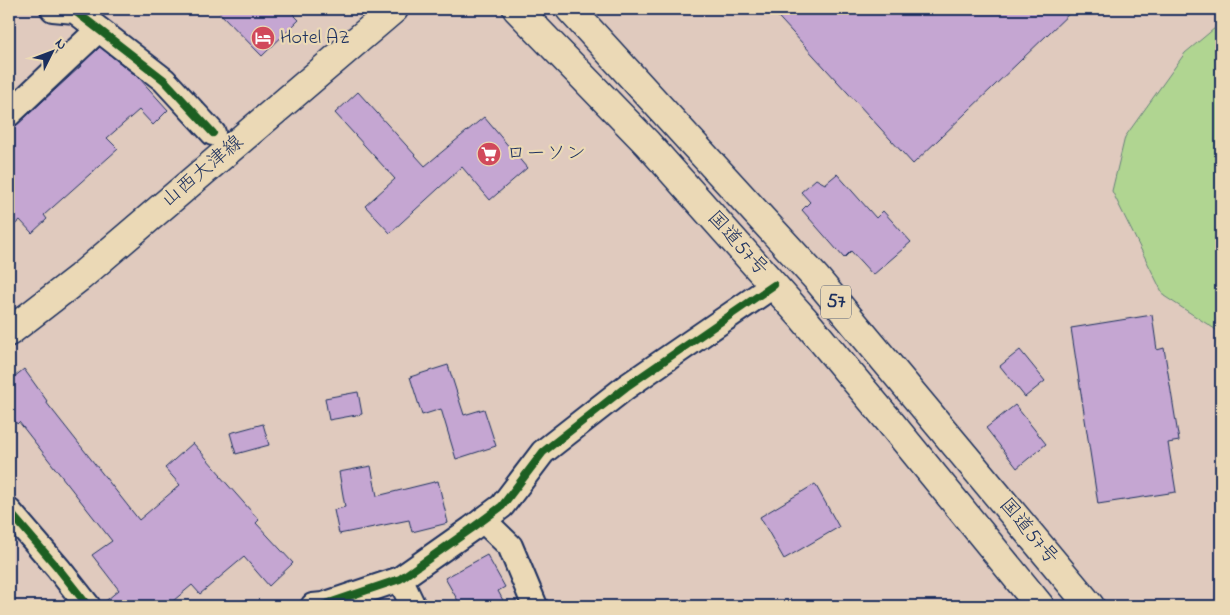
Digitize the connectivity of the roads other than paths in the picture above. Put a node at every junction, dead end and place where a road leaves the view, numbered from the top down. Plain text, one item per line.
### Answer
1 (53, 9) edge
2 (394, 9) edge
3 (517, 9) edge
4 (570, 9) edge
5 (98, 30) junction
6 (9, 114) edge
7 (213, 134) dead end
8 (774, 285) junction
9 (9, 332) edge
10 (9, 511) edge
11 (483, 520) junction
12 (400, 579) junction
13 (88, 606) edge
14 (313, 606) edge
15 (413, 606) edge
16 (536, 606) edge
17 (1040, 606) edge
18 (1090, 606) edge

1 - 5 street
2 - 9 main road, 山西大津線
3 - 8 main road, 国道57号 / 57
4 - 18 main road, 国道57号 / 57
5 - 6 street
5 - 7 street
8 - 11 street
8 - 17 main road, 国道57号 / 57
10 - 13 street
11 - 12 street
11 - 16 street
12 - 14 street
12 - 15 street

